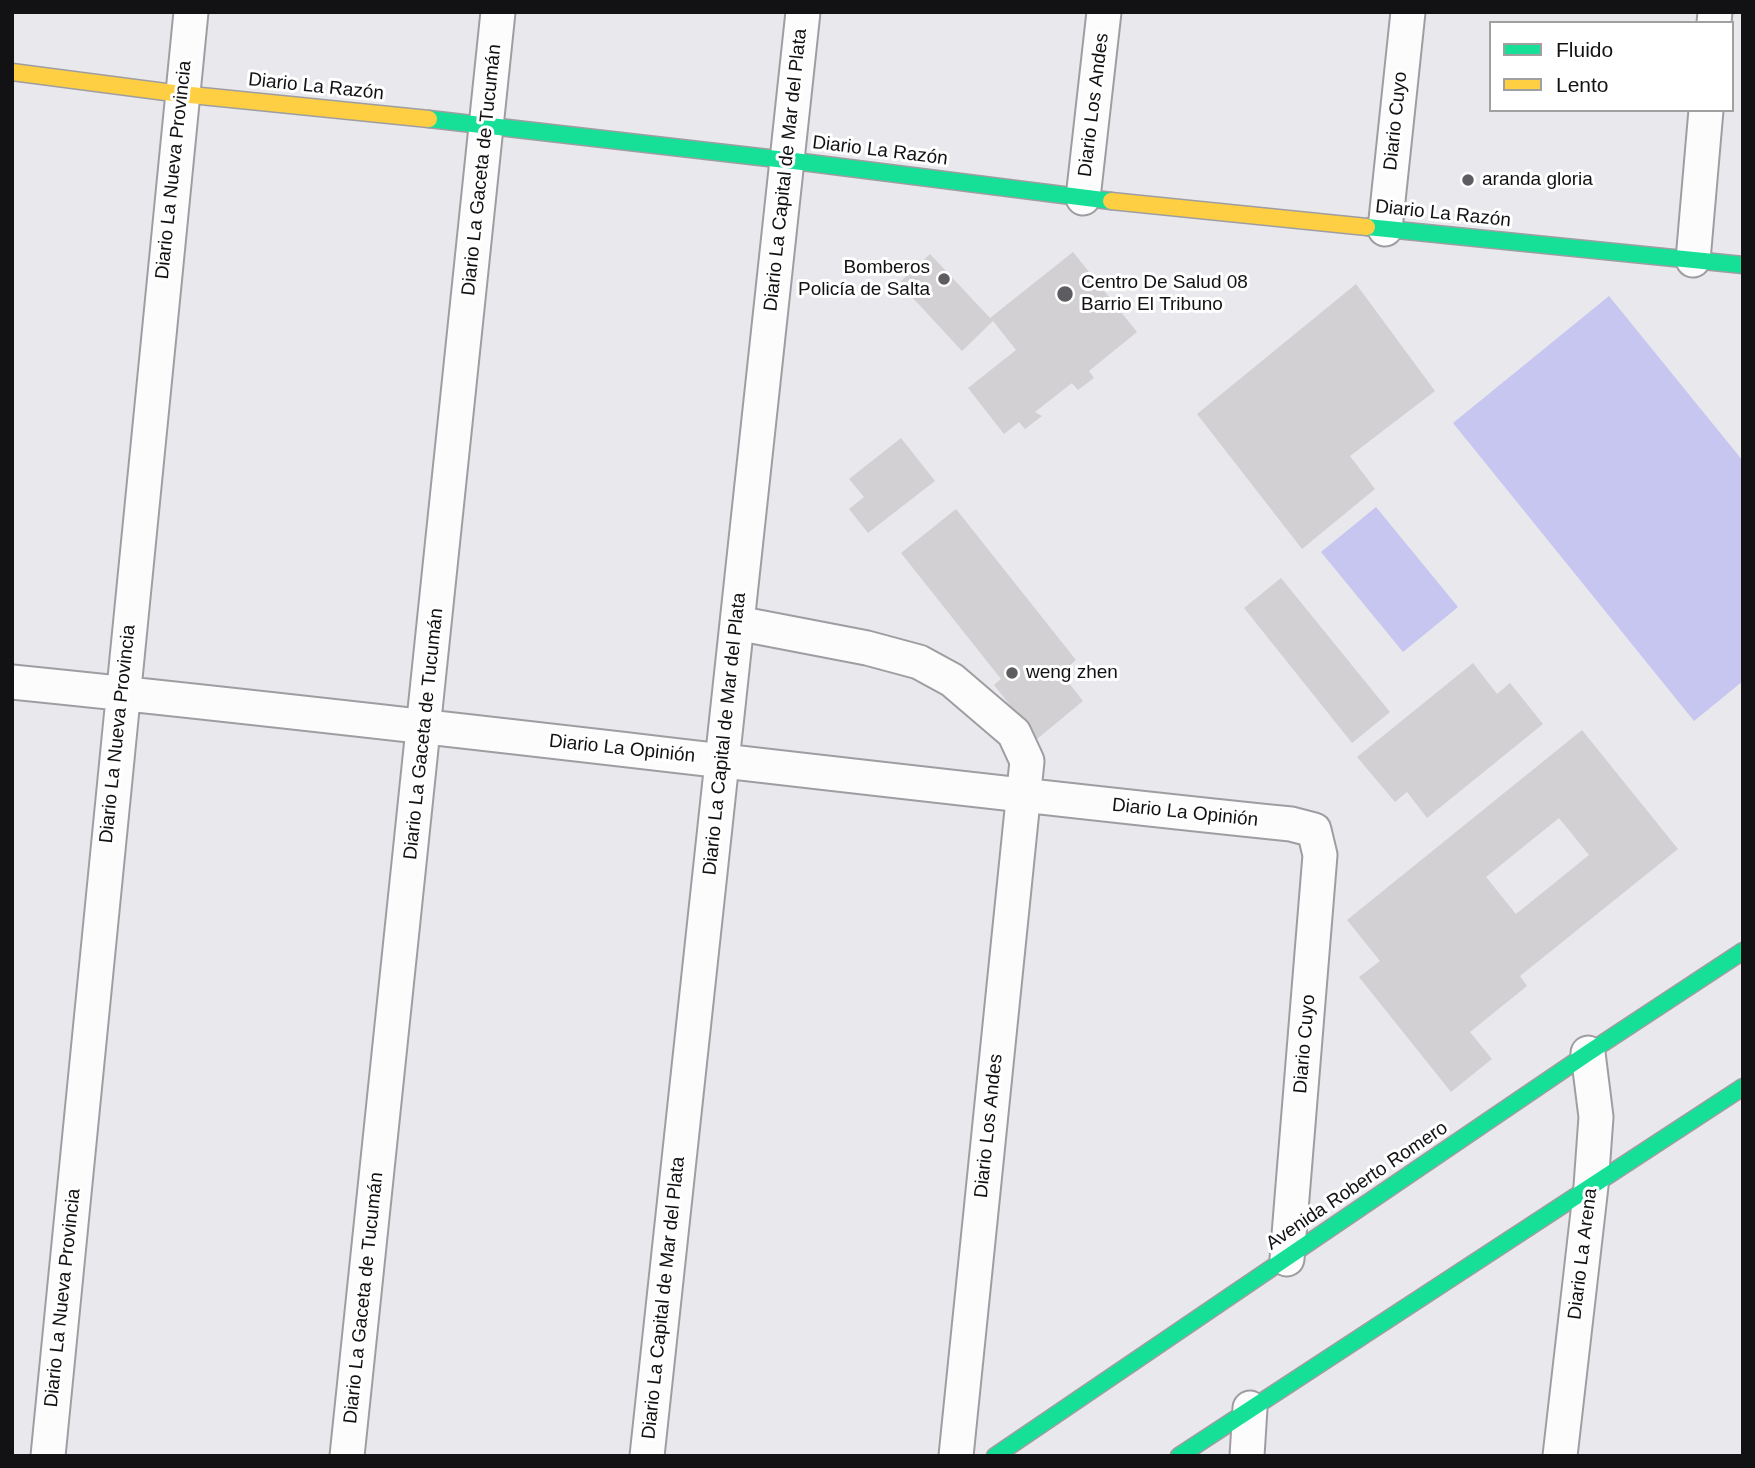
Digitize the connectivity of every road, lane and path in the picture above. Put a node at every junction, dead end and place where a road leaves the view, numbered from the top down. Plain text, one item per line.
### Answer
1 (191, 12) edge
2 (498, 12) edge
3 (803, 12) edge
4 (1104, 12) edge
5 (1408, 12) edge
6 (12, 72) edge
7 (181, 94) junction
8 (1706, 112) edge
9 (487, 125) junction
10 (786, 160) junction
11 (1083, 198) junction
12 (1385, 229) junction
13 (1693, 260) junction
14 (1743, 265) edge
15 (737, 623) junction
16 (12, 682) edge
17 (122, 693) junction
18 (425, 727) junction
19 (723, 760) junction
20 (1023, 796) junction
21 (1314, 830) joint
22 (1743, 951) edge
23 (1588, 1053) junction
24 (1743, 1087) edge
25 (1591, 1186) junction
26 (1287, 1259) junction
27 (1250, 1408) junction
28 (48, 1456) edge
29 (347, 1456) edge
30 (647, 1456) edge
31 (956, 1456) edge
32 (995, 1456) edge
33 (1179, 1456) edge
34 (1247, 1456) edge
35 (1560, 1456) edge

1 - 7 street, Diario La Nueva Provincia
2 - 9 street, Diario La Gaceta de Tucumán
3 - 10 street, Diario La Capital de Mar del Plata
4 - 11 street, Diario Los Andes
5 - 12 street, Diario Cuyo
6 - 7 street, Diario La Razón
7 - 9 street, Diario La Razón
7 - 17 street, Diario La Nueva Provincia
8 - 13 street
9 - 10 street, Diario La Razón
9 - 18 street, Diario La Gaceta de Tucumán
10 - 11 street, Diario La Razón
10 - 15 street, Diario La Capital de Mar del Plata
11 - 12 street, Diario La Razón
12 - 13 street, Diario La Razón
13 - 14 street, Diario La Razón
15 - 19 street, Diario La Capital de Mar del Plata
15 - 20 street, Diario Los Andes
16 - 17 street, Diario La Opinión
17 - 18 street, Diario La Opinión
17 - 28 street, Diario La Nueva Provincia
18 - 19 street, Diario La Opinión
18 - 29 street, Diario La Gaceta de Tucumán
19 - 20 street, Diario La Opinión
19 - 30 street, Diario La Capital de Mar del Plata
20 - 21 street, Diario La Opinión
20 - 31 street, Diario Los Andes
21 - 26 street, Diario Cuyo
22 - 23 street, Avenida Roberto Romero
23 - 25 street, Diario La Arena
23 - 26 street, Avenida Roberto Romero
24 - 25 street
25 - 27 street
25 - 35 street, Diario La Arena
26 - 32 street, Avenida Roberto Romero
27 - 33 street
27 - 34 street

